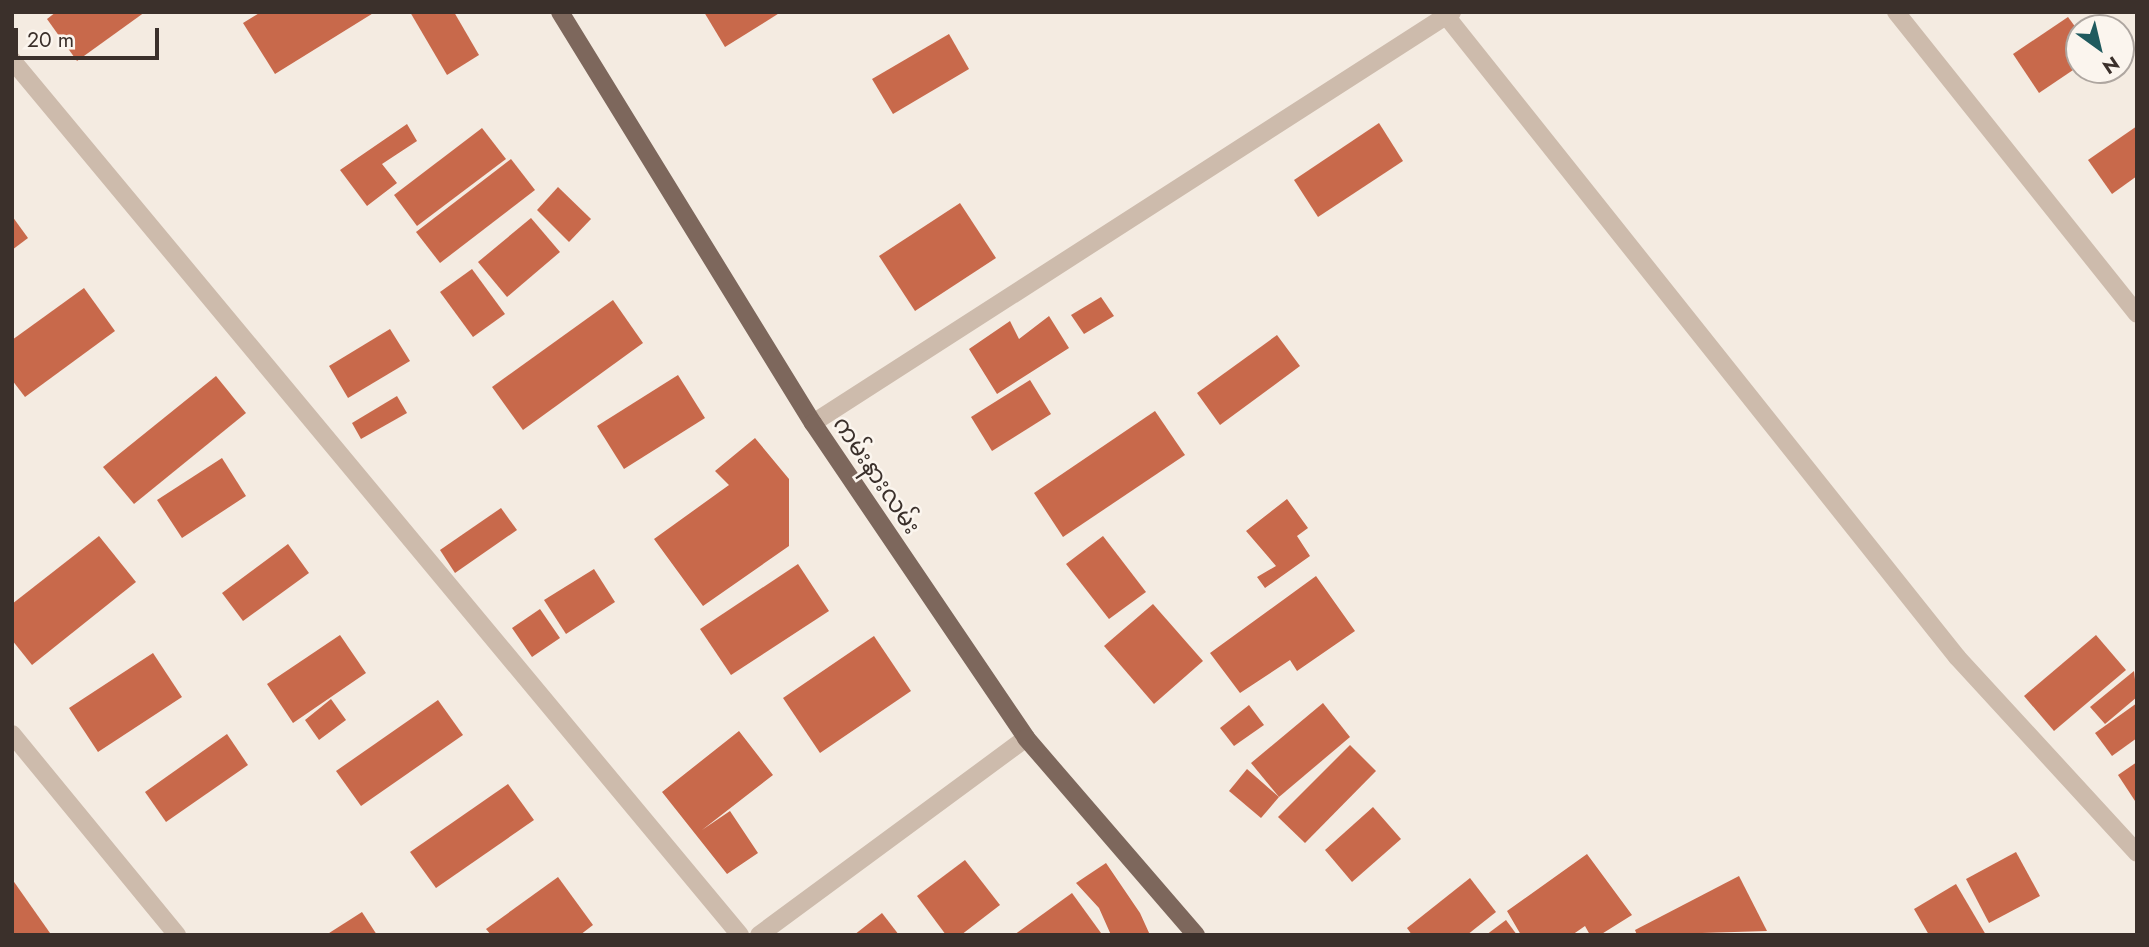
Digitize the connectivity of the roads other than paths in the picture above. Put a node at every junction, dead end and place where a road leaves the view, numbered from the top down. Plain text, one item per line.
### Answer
1 (560, 12) edge
2 (1896, 12) edge
3 (1447, 14) edge
4 (12, 60) edge
5 (2137, 314) edge
6 (813, 423) junction
7 (12, 734) edge
8 (1026, 738) junction
9 (2137, 853) edge
10 (177, 935) edge
11 (740, 935) edge
12 (759, 935) edge
13 (1196, 935) edge

1 - 6 main road, ကမ်းနားလမ်း
2 - 5 street
3 - 6 street
3 - 9 street
4 - 11 street
6 - 8 main road, ကမ်းနားလမ်း
7 - 10 street
8 - 12 street
8 - 13 main road, ကမ်းနားလမ်း

